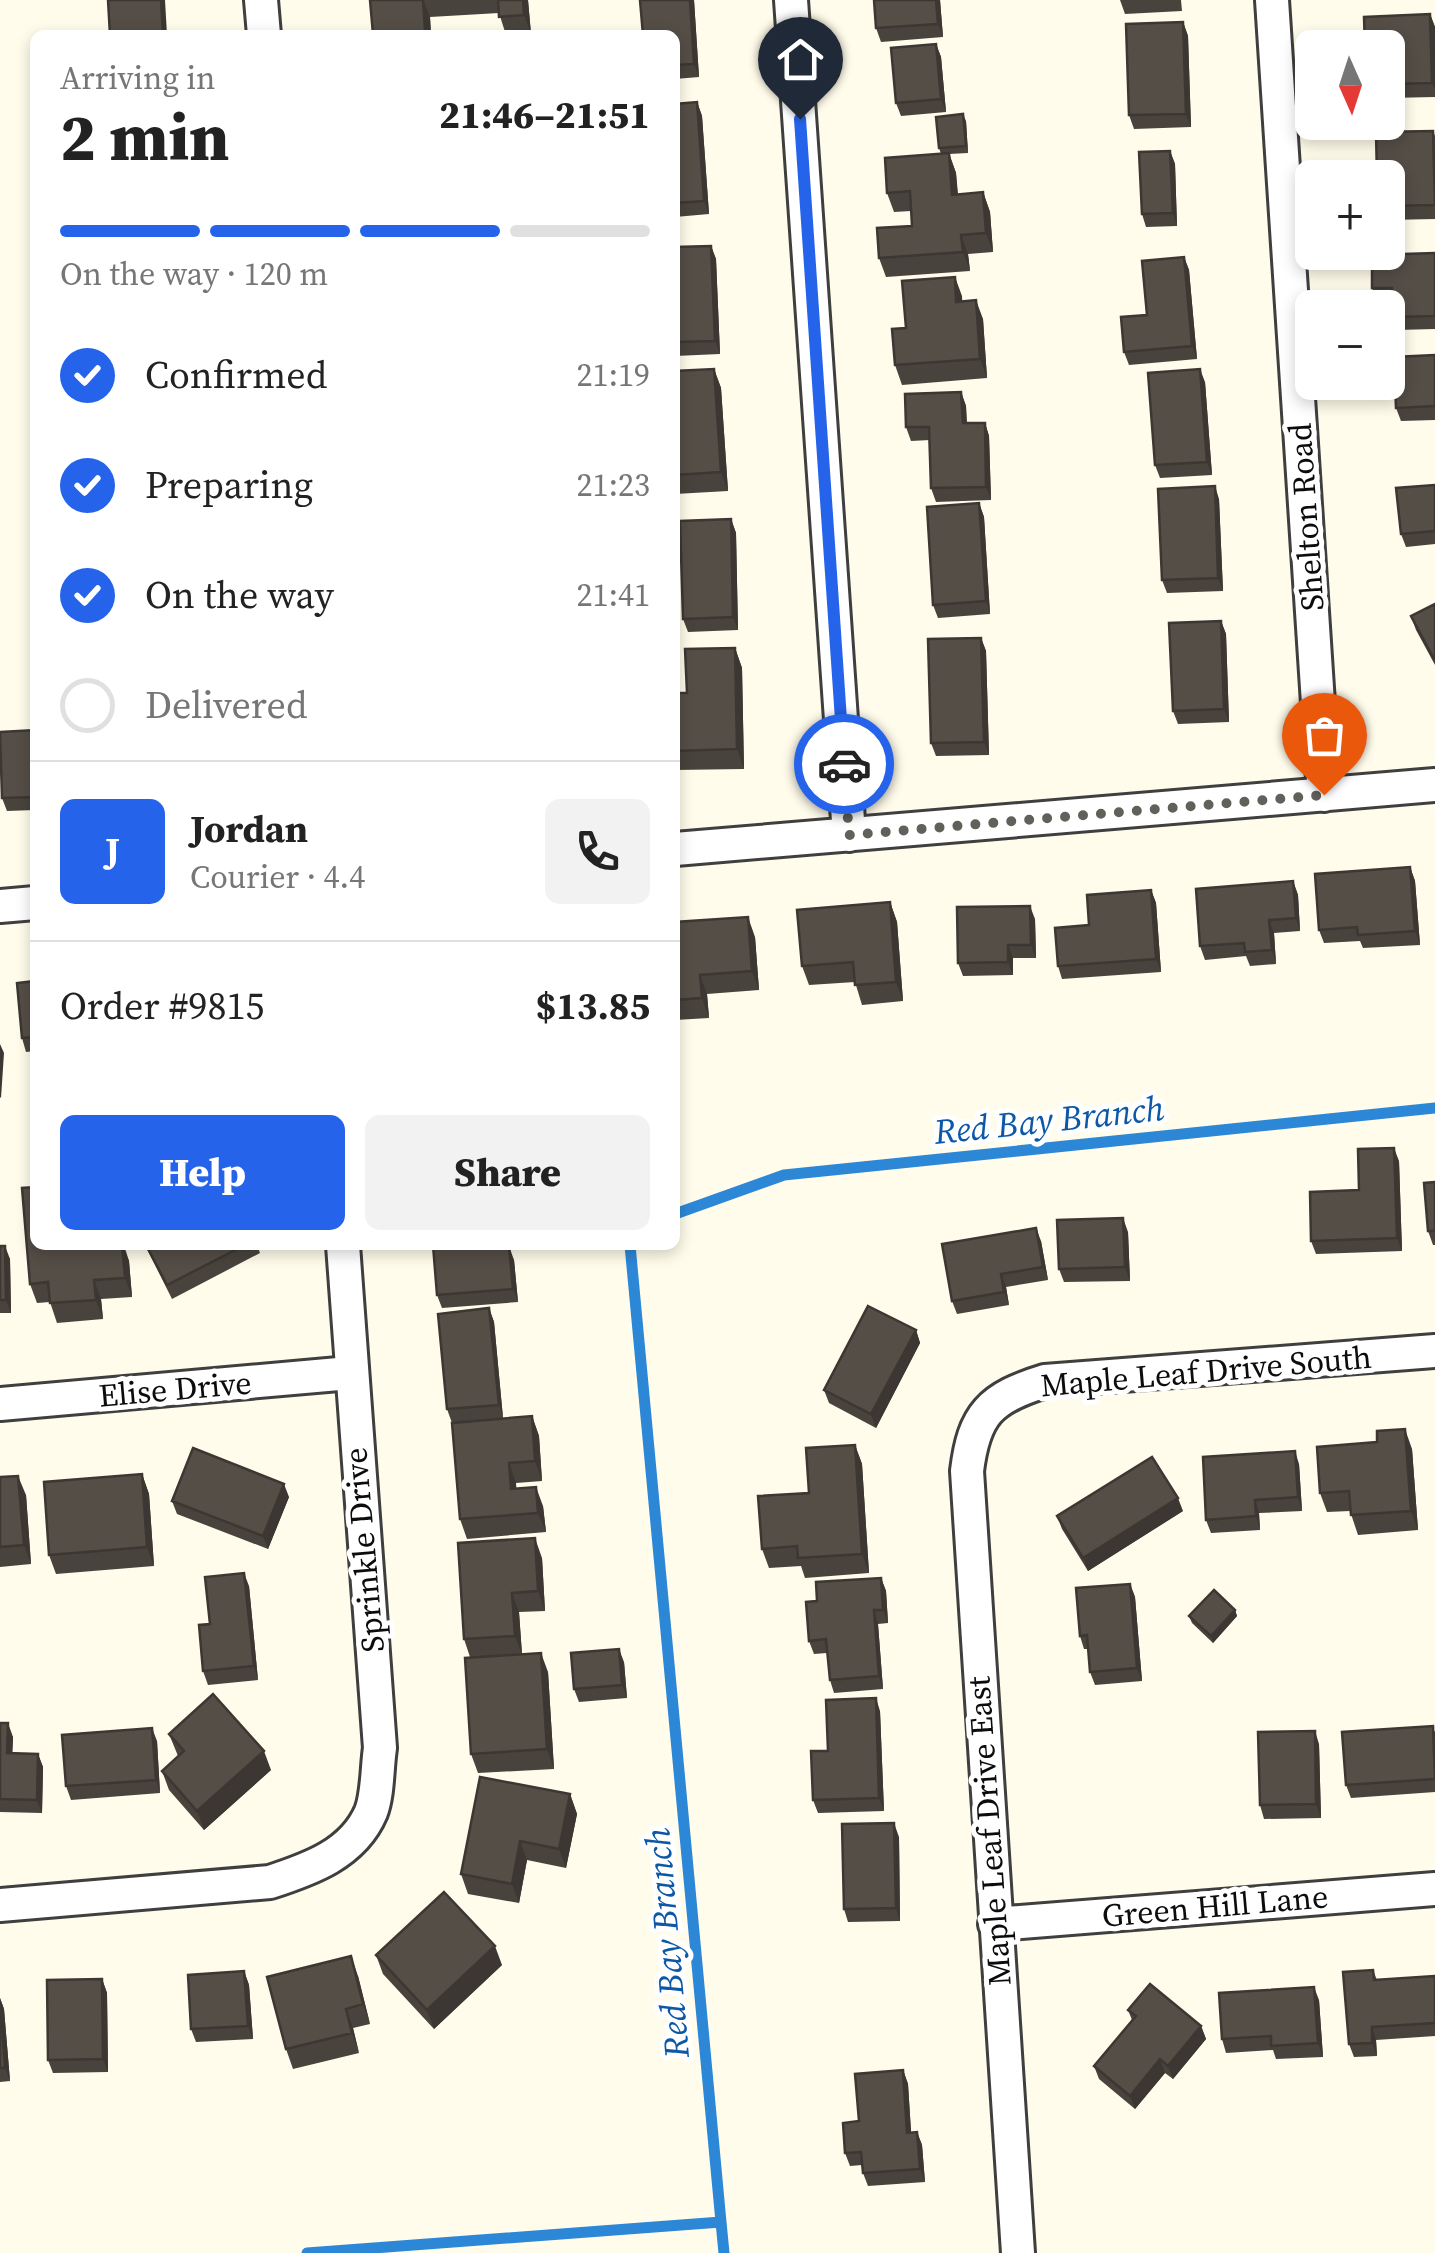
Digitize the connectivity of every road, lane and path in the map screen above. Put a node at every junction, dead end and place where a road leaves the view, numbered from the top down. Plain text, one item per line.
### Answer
1 (261, 0) edge
2 (791, 0) edge
3 (1272, 0) edge
4 (264, 30) edge
5 (1435, 785) edge
6 (1324, 795) junction
7 (849, 835) junction
8 (680, 849) edge
9 (30, 903) edge
10 (0, 906) edge
11 (343, 1250) edge
12 (1435, 1351) edge
13 (350, 1374) junction
14 (0, 1404) edge
15 (985, 1413) joint
16 (1435, 1889) edge
17 (0, 1905) edge
18 (995, 1924) junction
19 (1018, 2253) edge

1 - 4 street
2 - 7 street
3 - 6 street, Shelton Road
5 - 6 street
6 - 7 street
7 - 8 street
9 - 10 street
11 - 13 street, Sprinkle Drive
12 - 15 street, Maple Leaf Drive South
13 - 14 street, Elise Drive
13 - 17 street, Sprinkle Drive
15 - 18 street, Maple Leaf Drive East
16 - 18 street, Green Hill Lane
18 - 19 street, Maple Leaf Drive East

